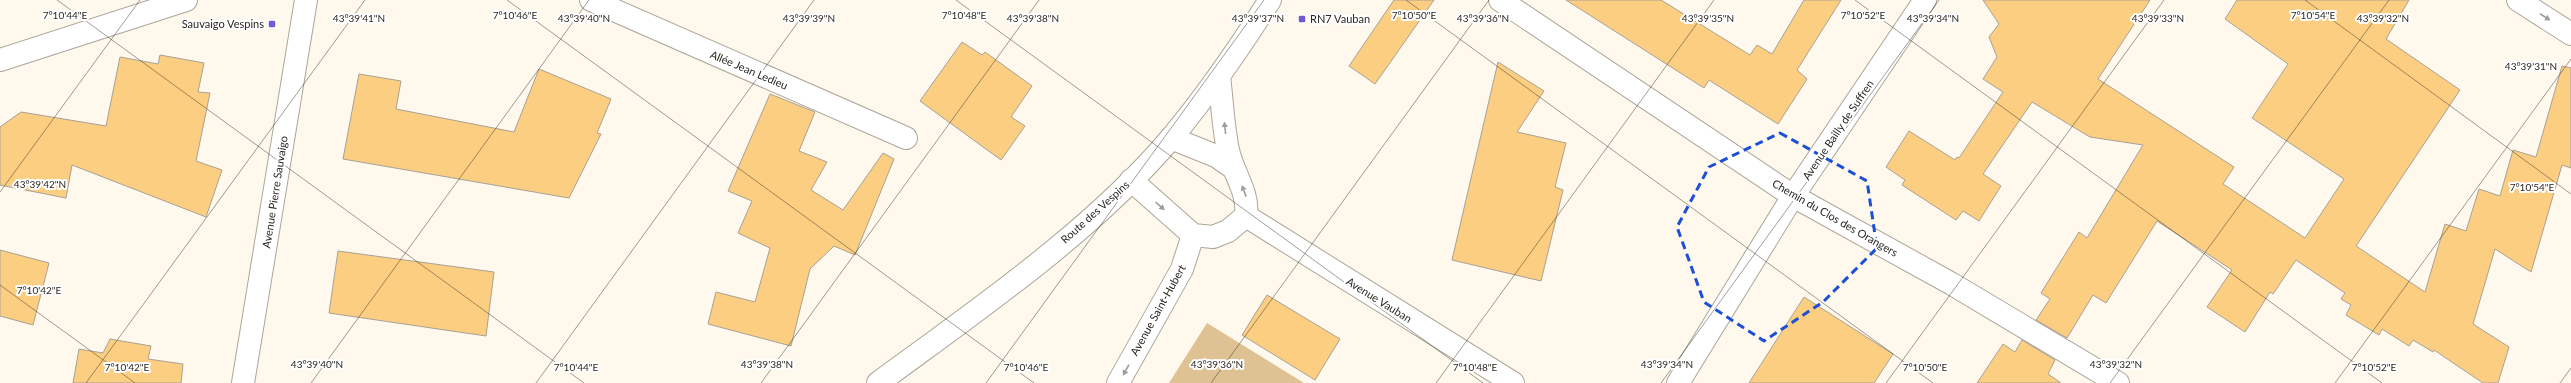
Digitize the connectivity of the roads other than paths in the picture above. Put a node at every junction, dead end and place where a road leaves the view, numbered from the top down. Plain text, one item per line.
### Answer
1 (186, 0) edge
2 (306, 0) edge
3 (592, 0) edge
4 (1270, 0) edge
5 (1500, 0) edge
6 (1925, 0) edge
7 (2518, 0) edge
8 (2571, 34) edge
9 (0, 60) edge
10 (1219, 76) junction
11 (906, 138) dead end
12 (1171, 138) junction
13 (1232, 167) junction
14 (1131, 180) junction
15 (1794, 196) junction
16 (1246, 216) junction
17 (1194, 235) junction
18 (243, 383) edge
19 (878, 383) edge
20 (1118, 383) edge
21 (1513, 383) edge
22 (1678, 383) edge
23 (2118, 383) edge

1 - 9 street
2 - 18 street, Avenue Pierre Sauvaigo
3 - 11 street, Allée Jean Ledieu
4 - 10 street, Route des Vespins
5 - 15 street, Chemin du Clos des Orangers
6 - 15 street, Avenue Bailly de Suffren
7 -> 8 street
10 - 12 street, Route des Vespins
13 -> 10 street
12 - 13 street
12 - 14 street, Route des Vespins
16 -> 13 street
14 -> 17 street
14 - 19 street, Route des Vespins
15 - 22 street, Avenue Bailly de Suffren
15 - 23 street, Chemin du Clos des Orangers
16 - 17 street
16 - 21 street, Avenue Vauban
17 -> 20 street, Avenue Saint-Hubert

